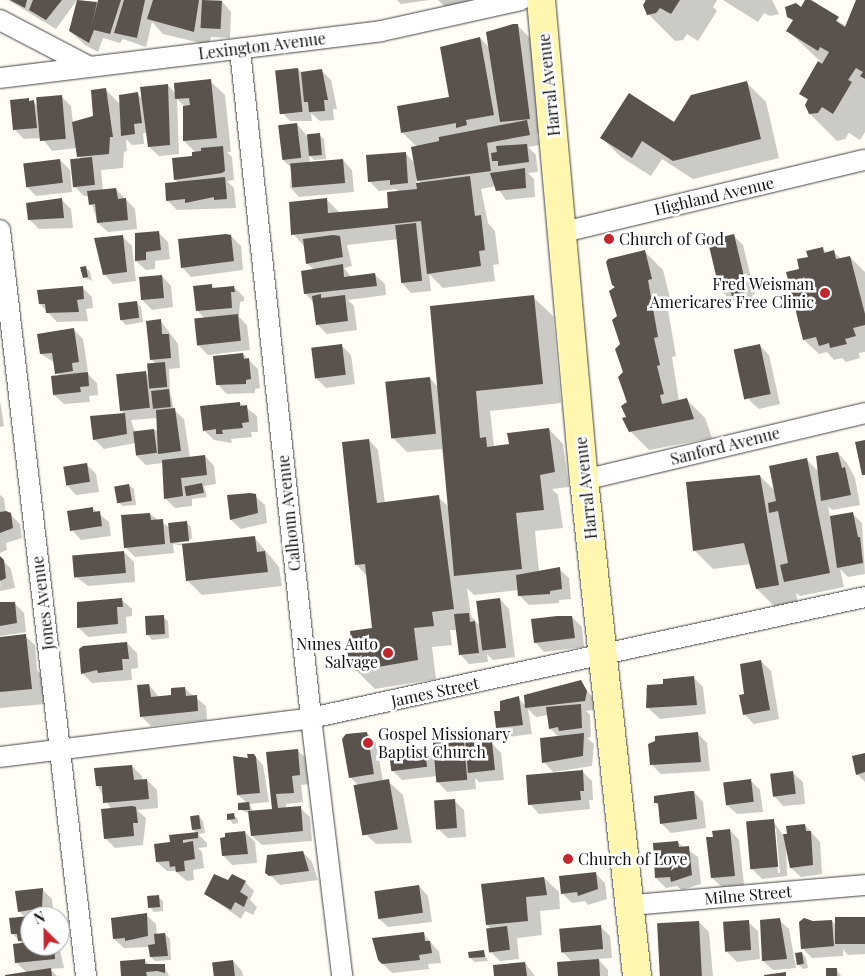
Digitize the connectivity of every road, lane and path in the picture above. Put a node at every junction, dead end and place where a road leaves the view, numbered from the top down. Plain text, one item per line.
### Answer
1 (521, 0) edge
2 (541, 0) edge
3 (0, 20) edge
4 (240, 50) junction
5 (88, 66) junction
6 (0, 78) edge
7 (865, 160) edge
8 (0, 230) edge
9 (564, 232) junction
10 (865, 413) edge
11 (584, 480) junction
12 (865, 597) edge
13 (604, 656) junction
14 (311, 718) junction
15 (60, 750) junction
16 (0, 757) edge
17 (865, 885) edge
18 (632, 905) junction
19 (86, 976) edge
20 (342, 976) edge
21 (637, 976) edge

1 - 4 street, Lexington Avenue
2 - 9 street, Harral Avenue
3 - 5 street
4 - 5 street, Lexington Avenue
4 - 14 street, Calhoun Avenue
5 - 6 street, Lexington Avenue
7 - 9 street, Highland Avenue
8 - 15 street, Jones Avenue
9 - 11 street, Harral Avenue
10 - 11 street, Sanford Avenue
11 - 13 street, Harral Avenue
12 - 13 street, James Street
13 - 14 street, James Street
13 - 18 street, Harral Avenue
14 - 15 street, James Street
14 - 20 street, Calhoun Avenue
15 - 16 street, James Street
15 - 19 street, Jones Avenue
17 - 18 street, Milne Street
18 - 21 street, Harral Avenue

